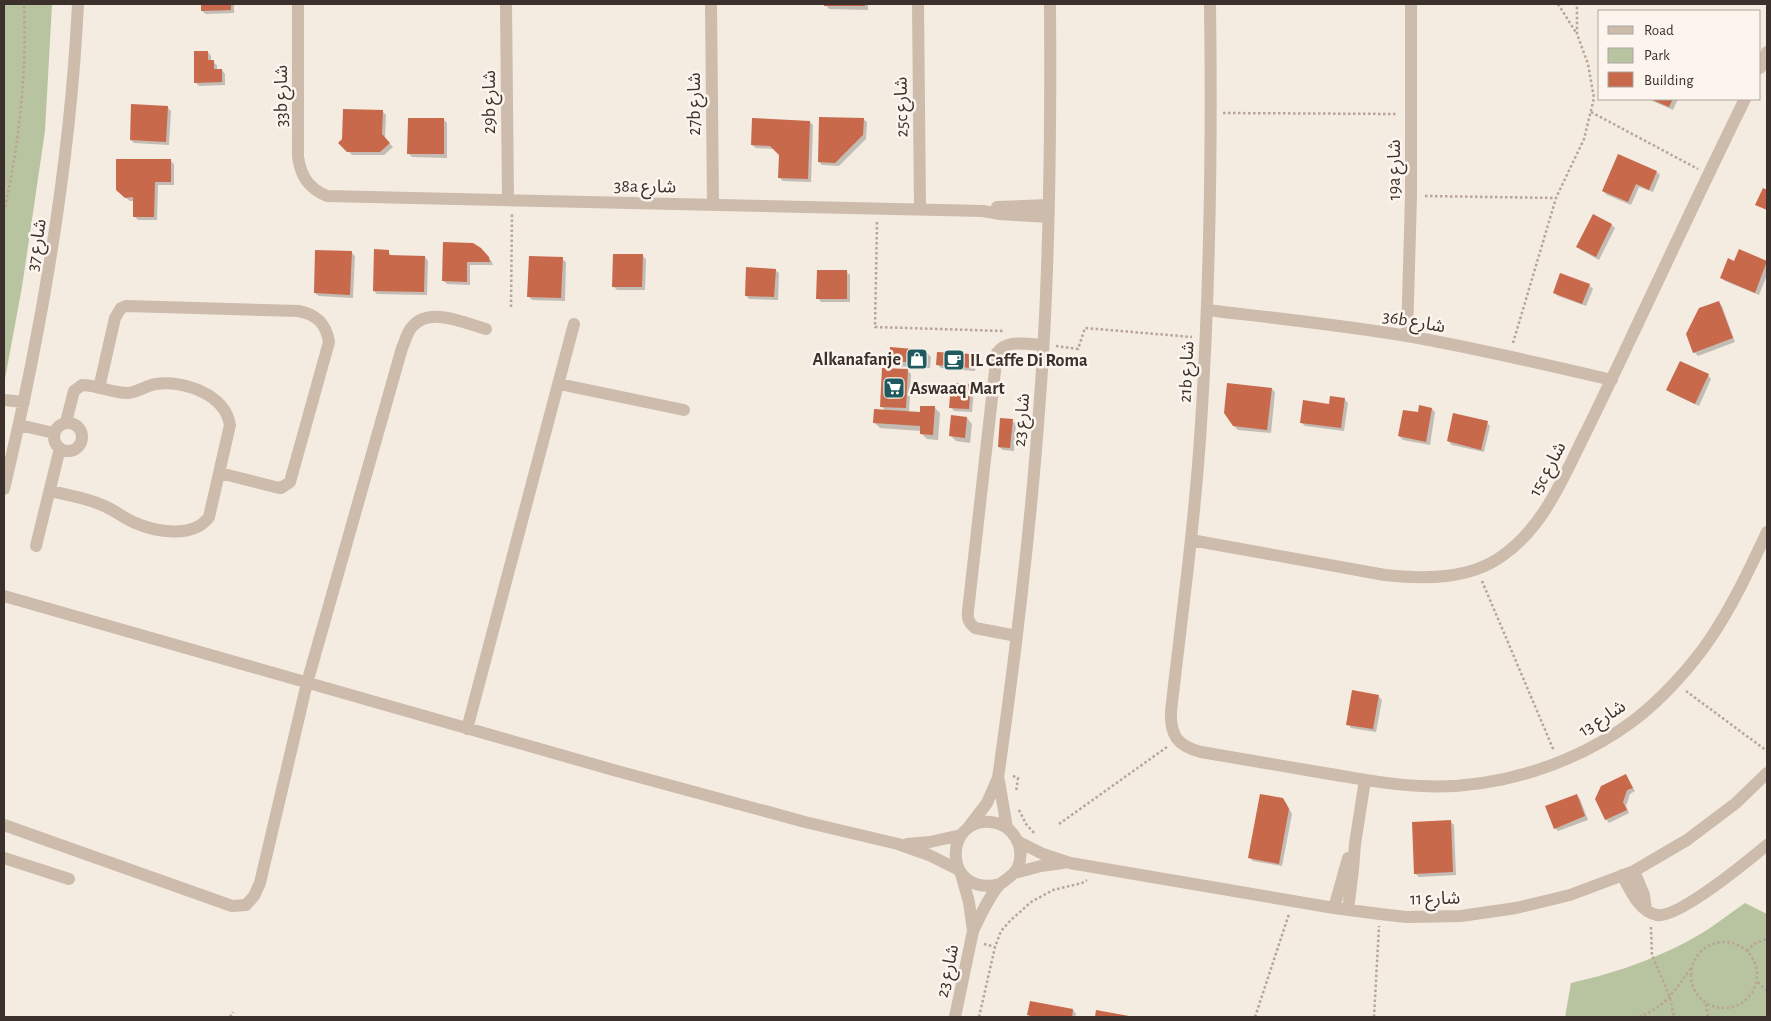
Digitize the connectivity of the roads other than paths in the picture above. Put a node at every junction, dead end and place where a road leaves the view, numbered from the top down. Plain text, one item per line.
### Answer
1 (78, 4) edge
2 (298, 4) edge
3 (506, 4) edge
4 (711, 4) edge
5 (918, 4) edge
6 (1050, 4) edge
7 (1210, 4) edge
8 (1411, 4) edge
9 (1767, 52) edge
10 (1761, 66) edge
11 (1745, 100) edge
12 (310, 186) joint
13 (510, 200) junction
14 (712, 205) junction
15 (920, 209) junction
16 (1048, 211) junction
17 (1208, 310) junction
18 (574, 324) dead end
19 (486, 329) dead end
20 (1407, 336) junction
21 (1043, 345) junction
22 (1612, 380) junction
23 (558, 384) junction
24 (99, 388) junction
25 (4, 400) edge
26 (24, 402) junction
27 (684, 410) dead end
28 (66, 422) junction
29 (19, 425) junction
30 (54, 433) junction
31 (60, 448) junction
32 (220, 472) junction
33 (4, 489) edge
34 (50, 491) junction
35 (1767, 532) edge
36 (1191, 540) junction
37 (36, 546) dead end
38 (4, 596) edge
39 (1017, 636) junction
40 (307, 682) junction
41 (467, 729) junction
42 (1177, 740) joint
43 (1767, 773) edge
44 (998, 778) junction
45 (1365, 780) junction
46 (4, 825) edge
47 (1007, 828) junction
48 (965, 832) junction
49 (1017, 841) junction
50 (898, 844) junction
51 (1355, 844) junction
52 (1767, 845) edge
53 (4, 858) edge
54 (1070, 863) junction
55 (960, 872) junction
56 (1014, 873) junction
57 (1628, 873) junction
58 (69, 879) dead end
59 (1000, 884) junction
60 (1334, 908) junction
61 (1348, 910) junction
62 (973, 931) junction
63 (955, 1017) edge

1 - 26 street, شارع 37
2 - 12 street, 33b شارع
3 - 13 street, 29b شارع
4 - 14 street, 27b شارع
5 - 15 street, 25c شارع
6 - 16 street, شارع 23
7 - 17 street, 21b شارع
8 - 20 street, 19a شارع
9 - 10 street
11 - 22 street, 15c شارع
12 - 13 street, 38a شارع
13 - 14 street, 38a شارع
14 - 15 street, 38a شارع
15 - 16 street, 38a شارع
16 - 21 street, شارع 23
17 - 20 street, 36b شارع
17 - 36 street, 21b شارع
18 - 23 street
19 - 40 street
20 - 22 street, 36b شارع
21 - 39 street, شارع 23
21 - 39 street
22 - 36 street, 15c شارع
23 - 27 street
23 - 41 street
24 - 28 street
24 - 32 street
24 - 32 street
25 - 26 street
26 - 29 street, شارع 37
28 - 30 street
28 - 31 street
29 - 30 street
29 - 33 street, شارع 37
30 - 31 street
31 - 34 street
32 - 34 street
34 - 37 street
35 - 45 street, شارع 13
36 - 42 street, 21b شارع
38 - 40 street
39 - 44 street, شارع 23
40 - 41 street
40 - 46 street
41 - 50 street
42 - 45 street, شارع 13
43 - 57 street, شارع 11
44 - 47 street, شارع 23
44 - 48 street, شارع 23
45 - 51 street
47 - 48 street
47 - 49 street
48 - 50 street
48 - 55 street
49 - 54 street, شارع 11
49 - 56 street
50 - 55 street
51 - 60 street
51 - 61 street
52 - 57 street
53 - 58 street
54 - 56 street, شارع 11
54 - 60 street, شارع 11
55 - 59 street
55 - 62 street, شارع 23
56 - 59 street
57 - 61 street, شارع 11
59 - 62 street, شارع 23
60 - 61 street, شارع 11
62 - 63 street, شارع 23

